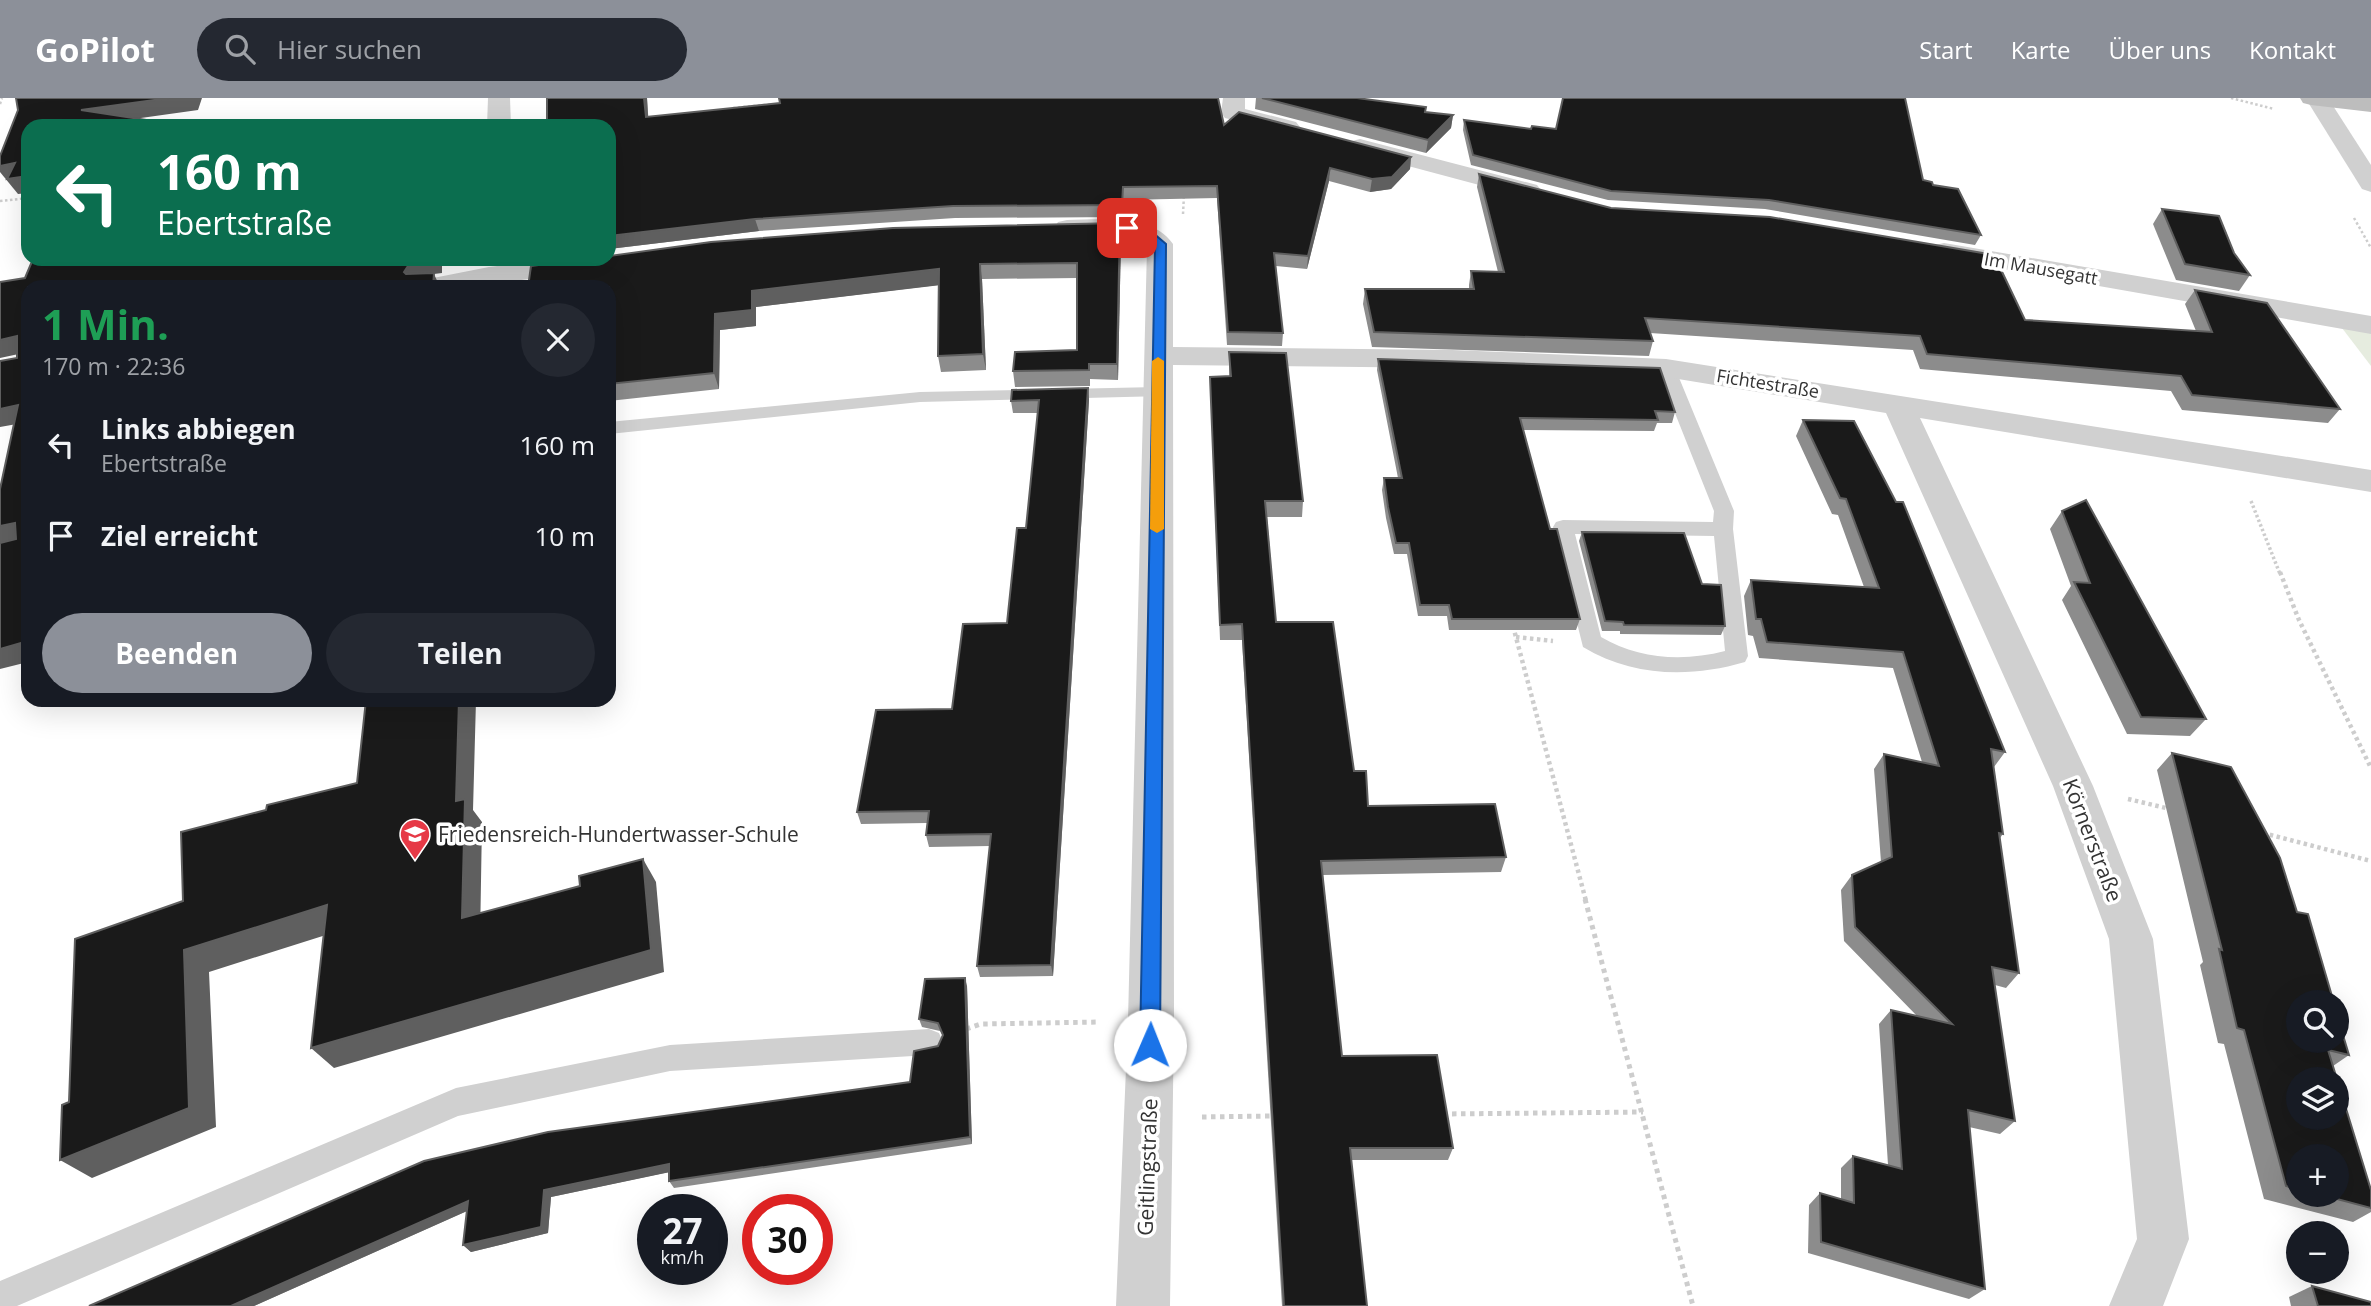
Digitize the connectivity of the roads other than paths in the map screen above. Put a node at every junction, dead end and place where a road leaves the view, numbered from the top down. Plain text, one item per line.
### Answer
1 (499, 98) edge
2 (1234, 98) edge
3 (2311, 98) edge
4 (2317, 99) edge
5 (2371, 105) edge
6 (499, 119) edge
7 (1314, 134) edge
8 (1340, 141) edge
9 (2371, 184) edge
10 (1555, 197) edge
11 (1048, 228) edge
12 (1917, 247) edge
13 (490, 267) edge
14 (450, 280) edge
15 (2371, 325) edge
16 (1666, 368) junction
17 (1158, 374) junction
18 (1897, 403) junction
19 (616, 427) edge
20 (2371, 481) edge
21 (1723, 529) junction
22 (929, 1042) road end
23 (0, 1297) edge
24 (1143, 1306) edge
25 (2136, 1306) edge

1 - 6 street
2 - 7 street
3 - 4 main road
4 - 5 main road
4 - 9 street
8 - 10 street
11 - 17 street, Geitlingstraße
12 - 15 street, Im Mausegatt
13 - 14 street
16 - 17 street, Fichtestraße
16 - 18 street, Fichtestraße
16 - 21 lane
17 - 19 lane
17 - 24 street, Geitlingstraße
18 - 20 street, Fichtestraße
18 - 25 street, Körnerstraße
21 - 21 lane
22 - 23 lane

